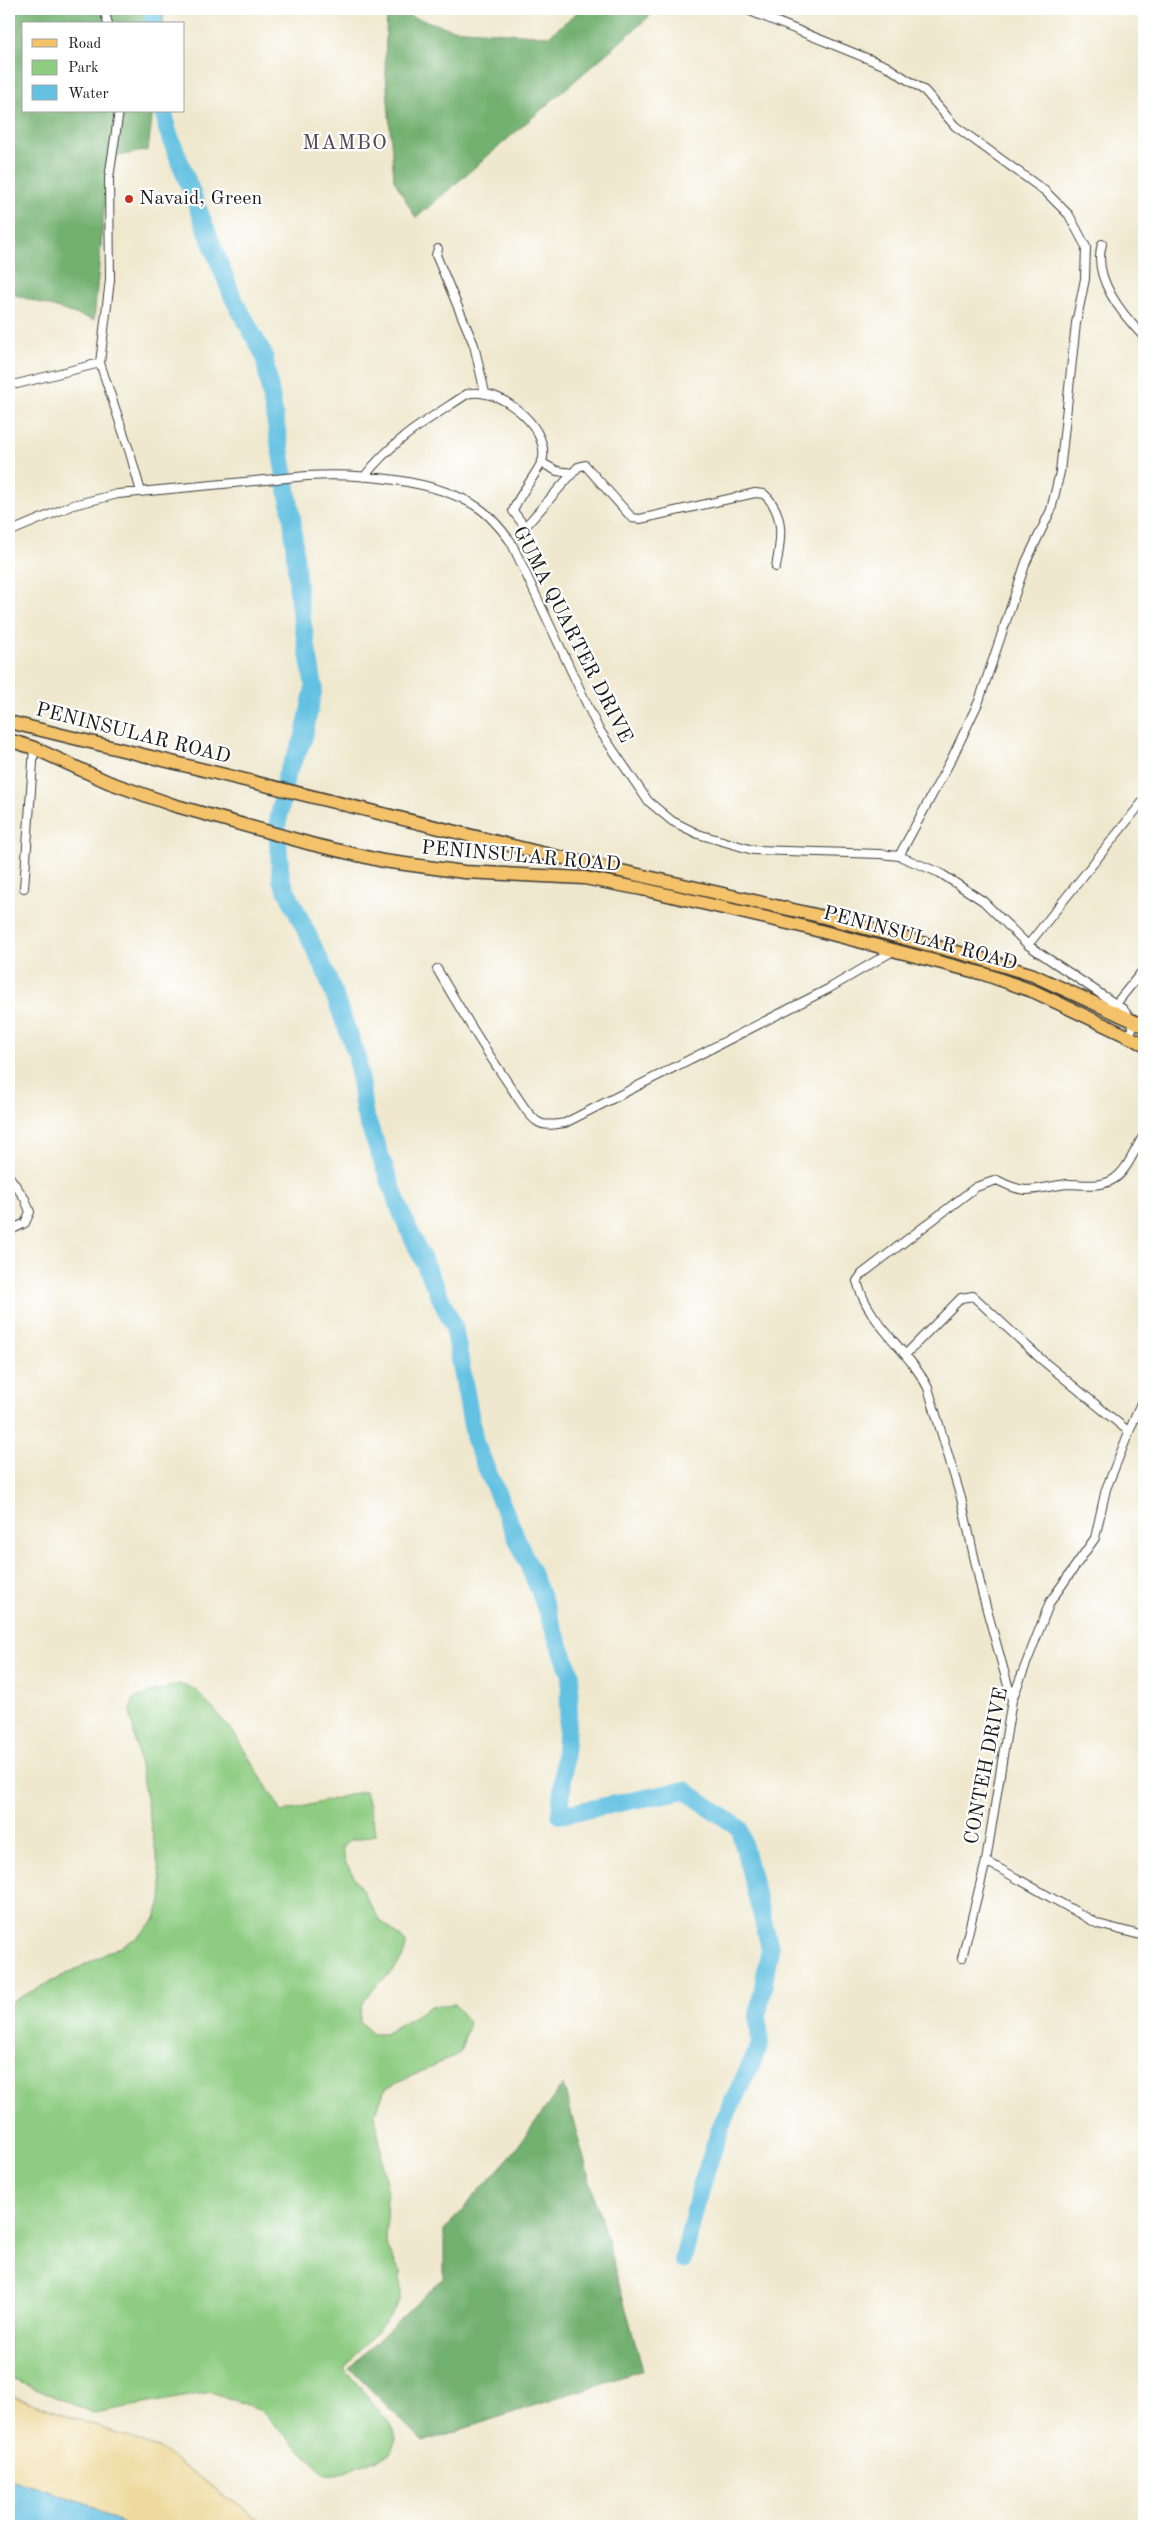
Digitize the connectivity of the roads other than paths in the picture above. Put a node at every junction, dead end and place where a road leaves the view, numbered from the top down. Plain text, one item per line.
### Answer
1 (104, 9) edge
2 (745, 9) edge
3 (107, 22) edge
4 (119, 112) edge
5 (1102, 244) dead end
6 (438, 249) dead end
7 (1144, 336) edge
8 (100, 363) junction
9 (18, 384) dead end
10 (485, 393) junction
11 (542, 463) junction
12 (573, 473) junction
13 (364, 477) junction
14 (140, 492) junction
15 (9, 532) edge
16 (776, 567) dead end
17 (9, 722) edge
18 (9, 740) edge
19 (34, 748) junction
20 (1144, 800) edge
21 (899, 856) junction
22 (24, 888) dead end
23 (1028, 945) junction
24 (893, 950) junction
25 (437, 969) dead end
26 (1144, 969) edge
27 (1115, 1005) junction
28 (1139, 1024) edge
29 (1129, 1037) junction
30 (1144, 1044) edge
31 (1144, 1135) edge
32 (9, 1176) edge
33 (9, 1231) edge
34 (905, 1354) junction
35 (1144, 1395) edge
36 (1128, 1431) junction
37 (1012, 1700) junction
38 (986, 1861) junction
39 (1144, 1936) edge
40 (962, 1958) dead end

1 - 3 street
2 - 21 street
4 - 8 street
5 - 7 street
6 - 10 street
8 - 9 street
8 - 14 street
10 - 11 street
10 - 13 street
11 - 12 street
11 - 12 street
12 - 16 street
13 - 14 street, GUMA QUARTER DRIVE
13 - 21 street, GUMA QUARTER DRIVE
14 - 15 street
17 - 28 main road, PENINSULAR ROAD
18 - 19 main road, PENINSULAR ROAD
19 - 22 street
19 - 24 main road, PENINSULAR ROAD
20 - 23 street
21 - 23 street, GUMA QUARTER DRIVE
23 - 27 street, GUMA QUARTER DRIVE
24 - 25 street
24 - 29 main road, PENINSULAR ROAD
26 - 27 street
27 - 28 street, GUMA QUARTER DRIVE
28 - 29 street
29 - 30 main road, PENINSULAR ROAD
31 - 34 street
32 - 33 street
34 - 36 street
34 - 37 street
35 - 36 street, CONTEH DRIVE
36 - 37 street, CONTEH DRIVE
37 - 38 street, CONTEH DRIVE
38 - 39 street
38 - 40 street, CONTEH DRIVE

